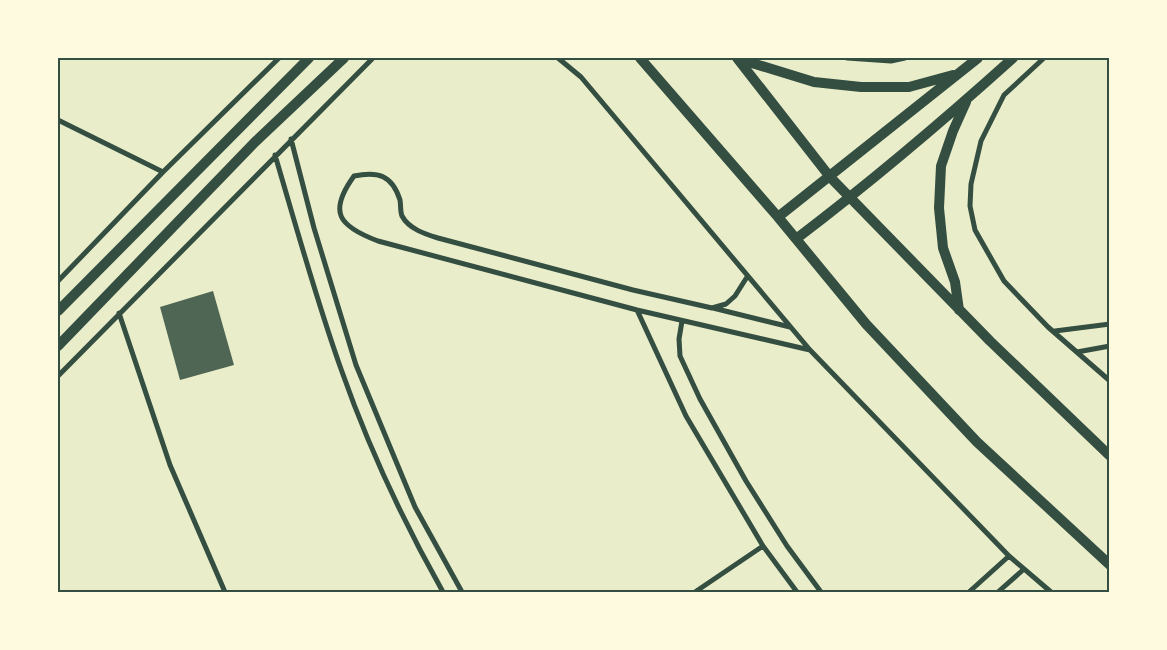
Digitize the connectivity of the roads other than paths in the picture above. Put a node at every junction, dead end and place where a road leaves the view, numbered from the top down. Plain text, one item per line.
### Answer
1 (279, 58) edge
2 (309, 58) edge
3 (344, 58) edge
4 (373, 58) edge
5 (558, 58) edge
6 (640, 58) edge
7 (738, 58) edge
8 (847, 58) edge
9 (905, 58) edge
10 (978, 58) edge
11 (1013, 58) edge
12 (1044, 58) edge
13 (958, 74) junction
14 (967, 99) junction
15 (58, 120) edge
16 (292, 139) junction
17 (275, 155) junction
18 (164, 172) junction
19 (830, 177) junction
20 (850, 198) junction
21 (778, 217) junction
22 (796, 239) junction
23 (747, 276) junction
24 (58, 281) edge
25 (712, 308) junction
26 (637, 310) junction
27 (959, 310) junction
28 (58, 311) edge
29 (119, 314) junction
30 (682, 321) junction
31 (1110, 324) edge
32 (790, 328) junction
33 (1055, 331) junction
34 (58, 346) edge
35 (1110, 346) edge
36 (810, 350) junction
37 (1077, 352) junction
38 (58, 376) edge
39 (1110, 381) edge
40 (1110, 456) edge
41 (763, 546) junction
42 (1009, 556) junction
43 (1110, 565) edge
44 (1024, 569) junction
45 (225, 592) edge
46 (443, 592) edge
47 (462, 592) edge
48 (695, 592) edge
49 (797, 592) edge
50 (821, 592) edge
51 (969, 592) edge
52 (998, 592) edge
53 (1051, 592) edge

1 - 18 street
2 - 28 main road
3 - 34 main road
4 - 16 street
5 - 23 street
6 - 21 main road
7 - 13 main road
7 - 19 main road
8 - 9 street
10 - 13 main road
11 - 14 main road
12 - 33 street
13 - 19 main road
14 - 20 main road
14 - 27 main road
15 - 18 street
16 - 17 street
16 - 47 street
17 - 29 street
17 - 46 street
18 - 24 street
19 - 20 main road
19 - 21 main road
20 - 22 main road
20 - 27 main road
21 - 22 main road
22 - 43 main road
23 - 25 street
23 - 32 street
25 - 26 street
25 - 32 street
26 - 30 street
26 - 41 street
27 - 40 main road
29 - 38 street
29 - 45 street
30 - 36 street
30 - 50 street
31 - 33 street
32 - 36 street
33 - 37 street
35 - 37 street
36 - 42 street
37 - 39 street
41 - 48 street
41 - 49 street
42 - 44 street
42 - 51 street
44 - 52 street
44 - 53 street

